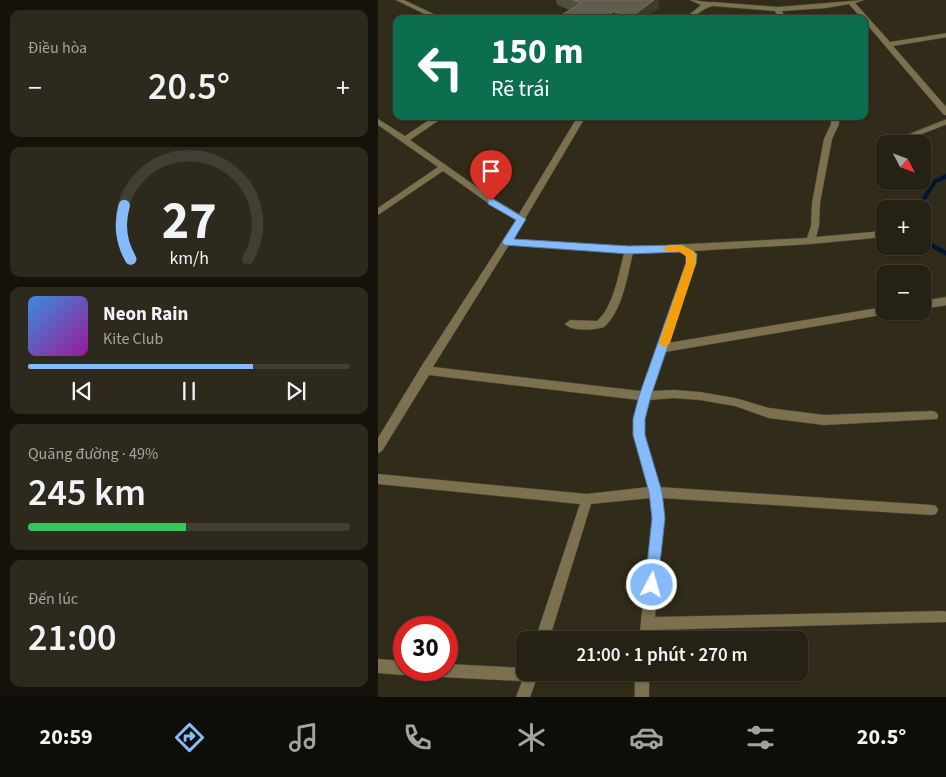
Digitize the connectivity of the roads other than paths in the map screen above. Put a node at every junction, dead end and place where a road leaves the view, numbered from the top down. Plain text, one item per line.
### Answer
1 (399, 0) edge
2 (693, 0) edge
3 (861, 0) edge
4 (851, 2) junction
5 (706, 5) junction
6 (778, 9) junction
7 (432, 15) edge
8 (692, 15) edge
9 (780, 15) edge
10 (862, 15) edge
11 (868, 22) edge
12 (946, 35) edge
13 (887, 45) junction
14 (946, 98) edge
15 (936, 101) junction
16 (946, 113) edge
17 (435, 120) edge
18 (580, 120) edge
19 (835, 120) edge
20 (946, 121) edge
21 (380, 125) edge
22 (911, 135) edge
23 (405, 140) junction
24 (444, 167) junction
25 (378, 212) edge
26 (521, 219) junction
27 (876, 235) edge
28 (811, 241) junction
29 (508, 242) junction
30 (682, 248) junction
31 (629, 250) junction
32 (946, 301) edge
33 (931, 304) edge
34 (876, 312) edge
35 (570, 324) dead end
36 (663, 348) junction
37 (426, 370) junction
38 (645, 396) junction
39 (934, 416) dead end
40 (378, 448) edge
41 (378, 478) edge
42 (655, 492) junction
43 (587, 499) junction
44 (932, 510) dead end
45 (944, 617) dead end
46 (648, 624) junction
47 (545, 631) edge
48 (647, 631) edge
49 (378, 666) edge
50 (393, 667) edge
51 (458, 671) edge
52 (516, 673) edge
53 (529, 681) edge
54 (642, 681) edge
55 (523, 697) edge
56 (642, 697) edge

1 - 7 street
2 - 5 street
3 - 4 street
4 - 6 street
4 - 10 street
5 - 6 street
5 - 8 street
6 - 9 street
11 - 13 street
12 - 13 street
13 - 15 street
14 - 15 street
15 - 16 street
17 - 23 street
18 - 26 street
19 - 28 street
20 - 22 street
21 - 23 street
23 - 24 street
24 - 25 street
24 - 26 street
26 - 29 street
27 - 28 street
28 - 30 street
29 - 31 street
29 - 37 street
30 - 31 street
30 - 36 street
31 - 35 street
32 - 33 street
34 - 36 street
36 - 38 street
37 - 38 street
37 - 40 street
38 - 39 street
38 - 42 street
41 - 43 street
42 - 43 street
42 - 44 street
42 - 46 street
43 - 47 street
45 - 46 street
46 - 48 street
49 - 50 street
51 - 52 street
53 - 55 street
54 - 56 street

